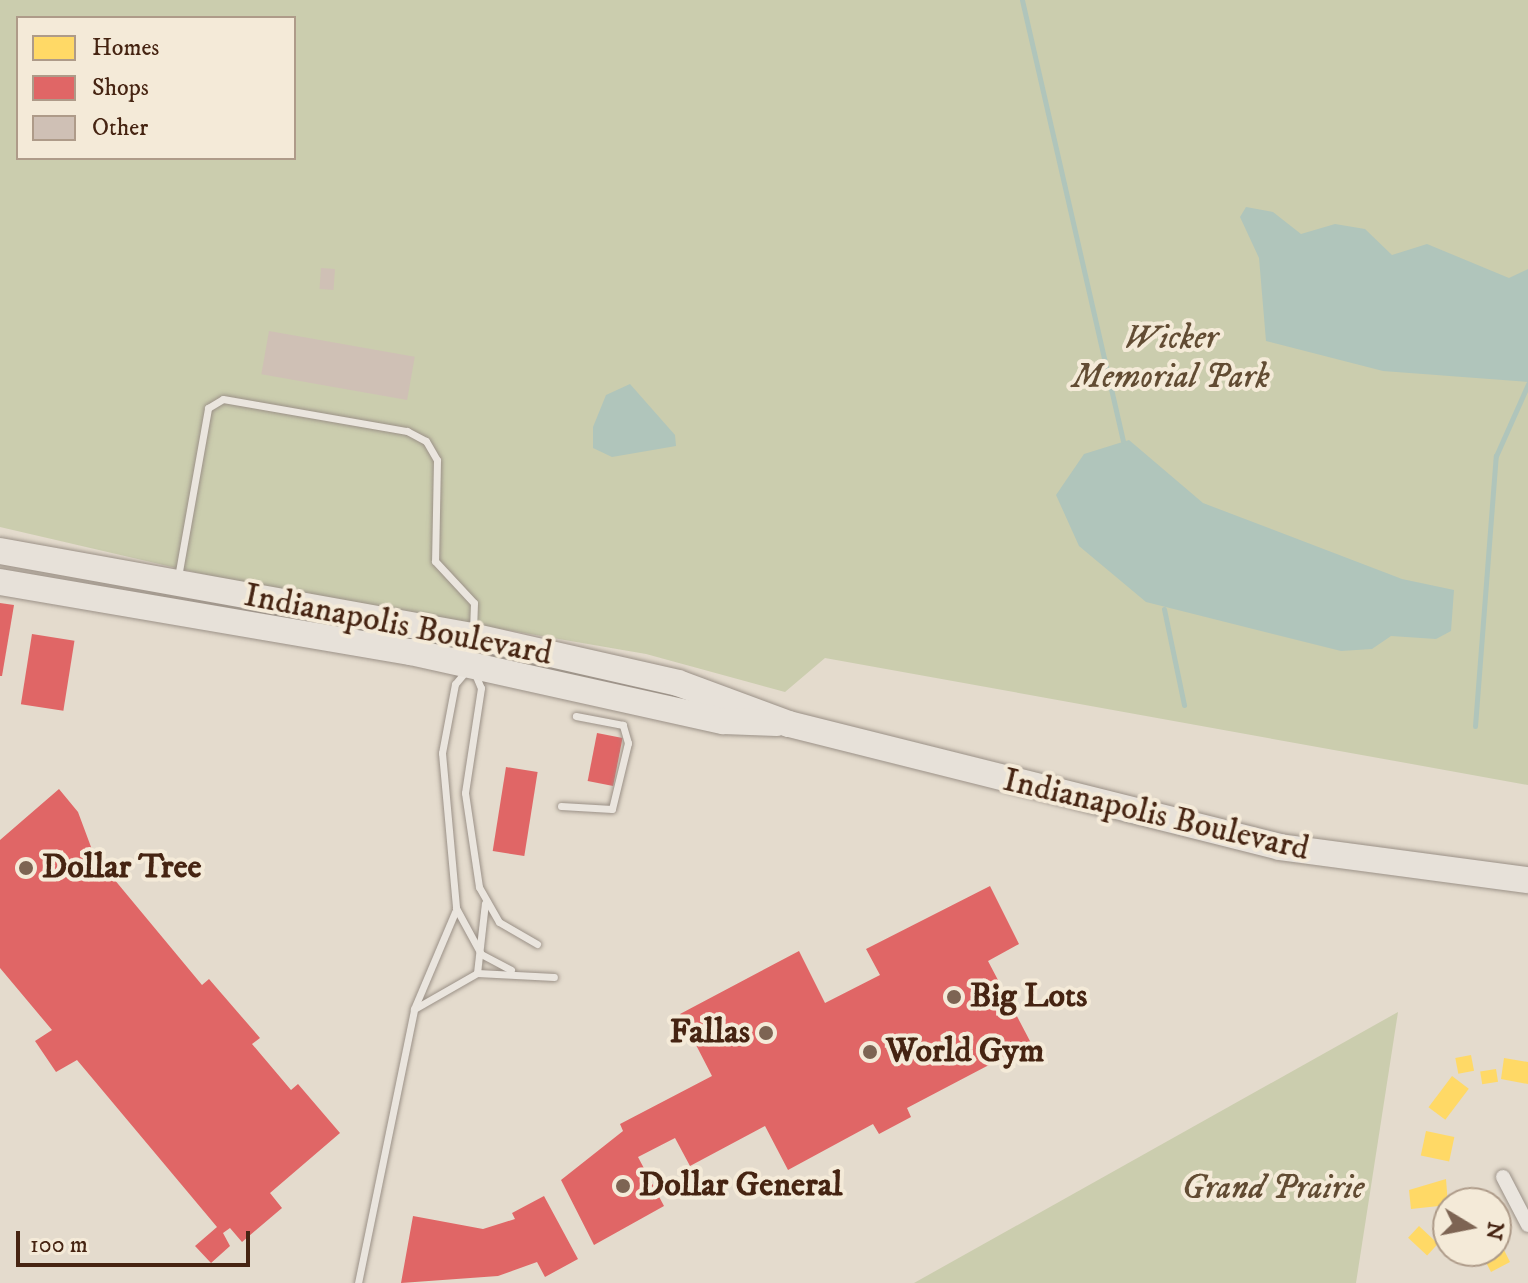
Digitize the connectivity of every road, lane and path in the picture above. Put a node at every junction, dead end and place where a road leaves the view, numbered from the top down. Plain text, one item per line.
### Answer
1 (0, 551) edge
2 (0, 582) edge
3 (177, 583) junction
4 (476, 637) junction
5 (471, 665) junction
6 (576, 716) dead end
7 (789, 724) junction
8 (561, 806) dead end
9 (1528, 880) edge
10 (485, 903) junction
11 (456, 908) junction
12 (537, 944) dead end
13 (481, 954) junction
14 (511, 970) junction
15 (477, 973) junction
16 (554, 977) dead end
17 (414, 1009) junction
18 (1503, 1177) dead end
19 (1528, 1225) edge
20 (358, 1283) edge

1 - 3 highway, Indianapolis Boulevard
2 - 5 highway, Indianapolis Boulevard
3 - 4 highway, Indianapolis Boulevard
3 - 4 lane
4 - 5 lane
4 - 7 highway, Indianapolis Boulevard
5 - 7 highway, Indianapolis Boulevard
5 - 10 lane
5 - 11 lane
6 - 8 lane
7 - 9 highway, Indianapolis Boulevard
10 - 12 lane
10 - 13 lane
11 - 13 lane
11 - 17 lane
13 - 14 lane
13 - 15 lane
14 - 15 lane
14 - 16 lane
15 - 17 lane
17 - 20 lane
18 - 19 street

